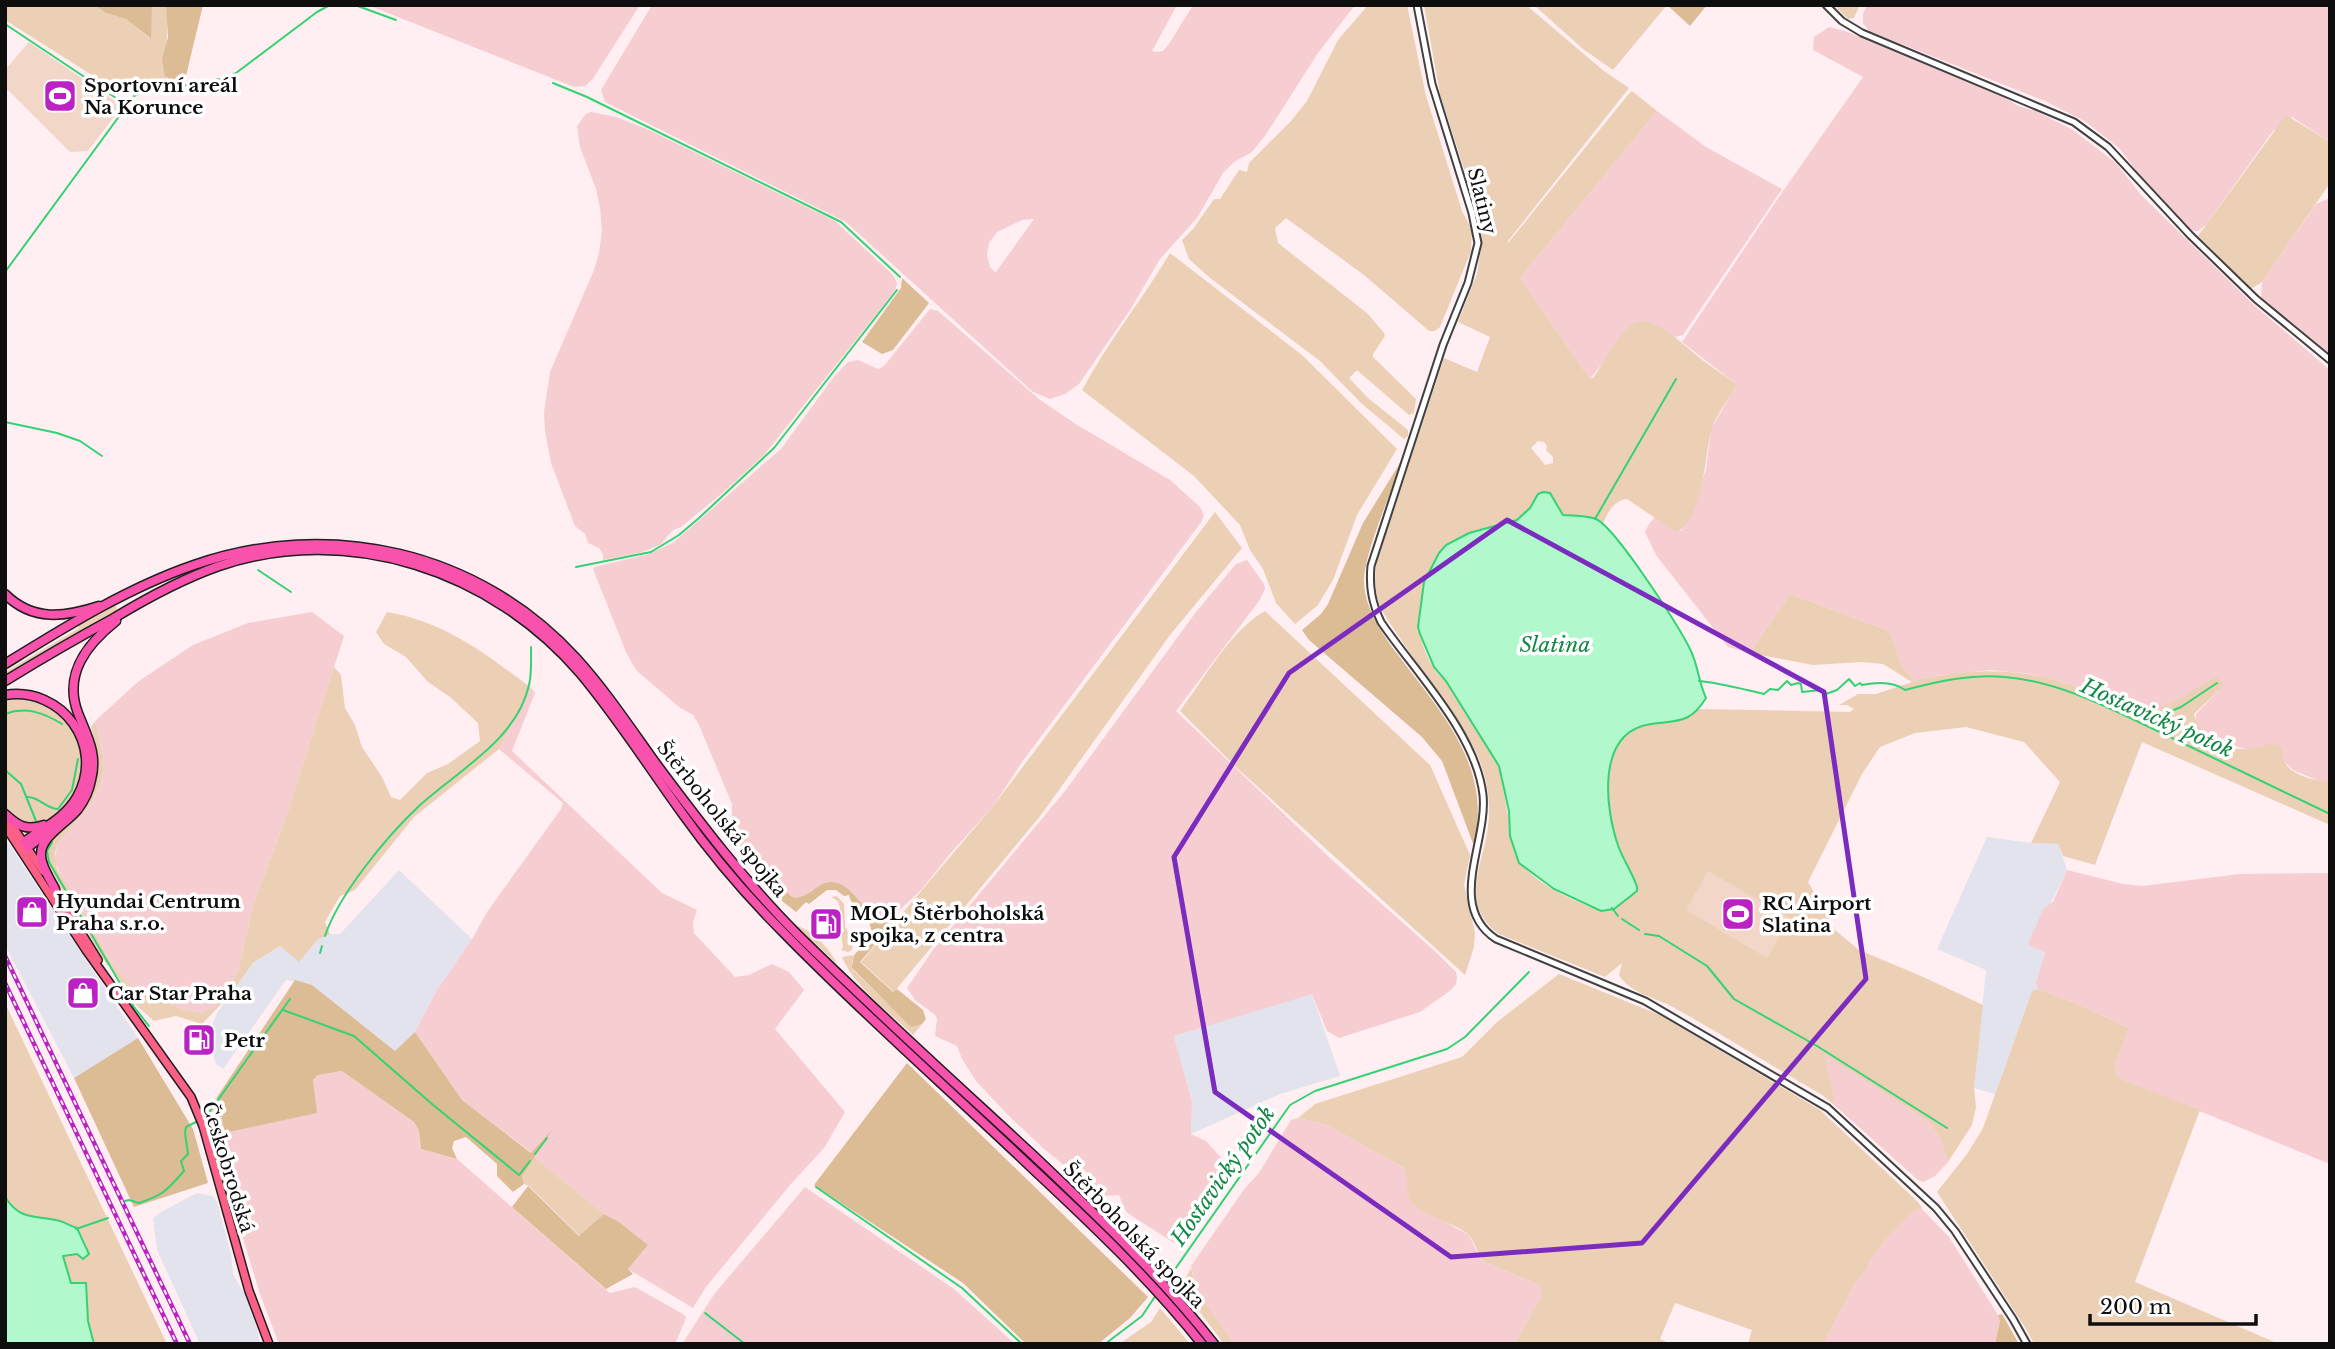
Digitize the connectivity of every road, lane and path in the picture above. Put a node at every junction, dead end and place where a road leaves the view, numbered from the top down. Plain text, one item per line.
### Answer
1 (1417, 5) edge
2 (1826, 5) edge
3 (2330, 360) edge
4 (386, 553) junction
5 (400, 556) junction
6 (5, 594) edge
7 (115, 600) junction
8 (136, 605) junction
9 (5, 664) edge
10 (5, 681) edge
11 (5, 695) edge
12 (76, 812) junction
13 (65, 813) junction
14 (5, 815) edge
15 (5, 827) edge
16 (23, 846) junction
17 (55, 889) junction
18 (107, 979) junction
19 (1167, 1295) junction
20 (269, 1344) edge
21 (1202, 1344) edge
22 (1214, 1344) edge
23 (2027, 1344) edge

1 - 23 street, Slatiny
2 - 3 street
4 - 5 highway, Štěrboholská spojka
4 - 7 highway, Štěrboholská spojka
4 - 8 highway, Štěrboholská spojka
5 - 19 highway, Štěrboholská spojka
5 - 19 highway, Štěrboholská spojka
6 - 7 highway
7 - 9 highway
8 - 10 highway
8 - 12 highway
11 - 13 highway
12 - 16 highway
12 - 17 highway
13 - 14 highway
13 - 16 highway
14 - 16 main road, Českobrodská
15 - 16 main road, Českobrodská
16 - 17 main road, Českobrodská
16 - 18 main road, Českobrodská
17 - 18 main road, Českobrodská
18 - 20 main road, Českobrodská
19 - 21 highway, Štěrboholská spojka
19 - 22 highway, Štěrboholská spojka

